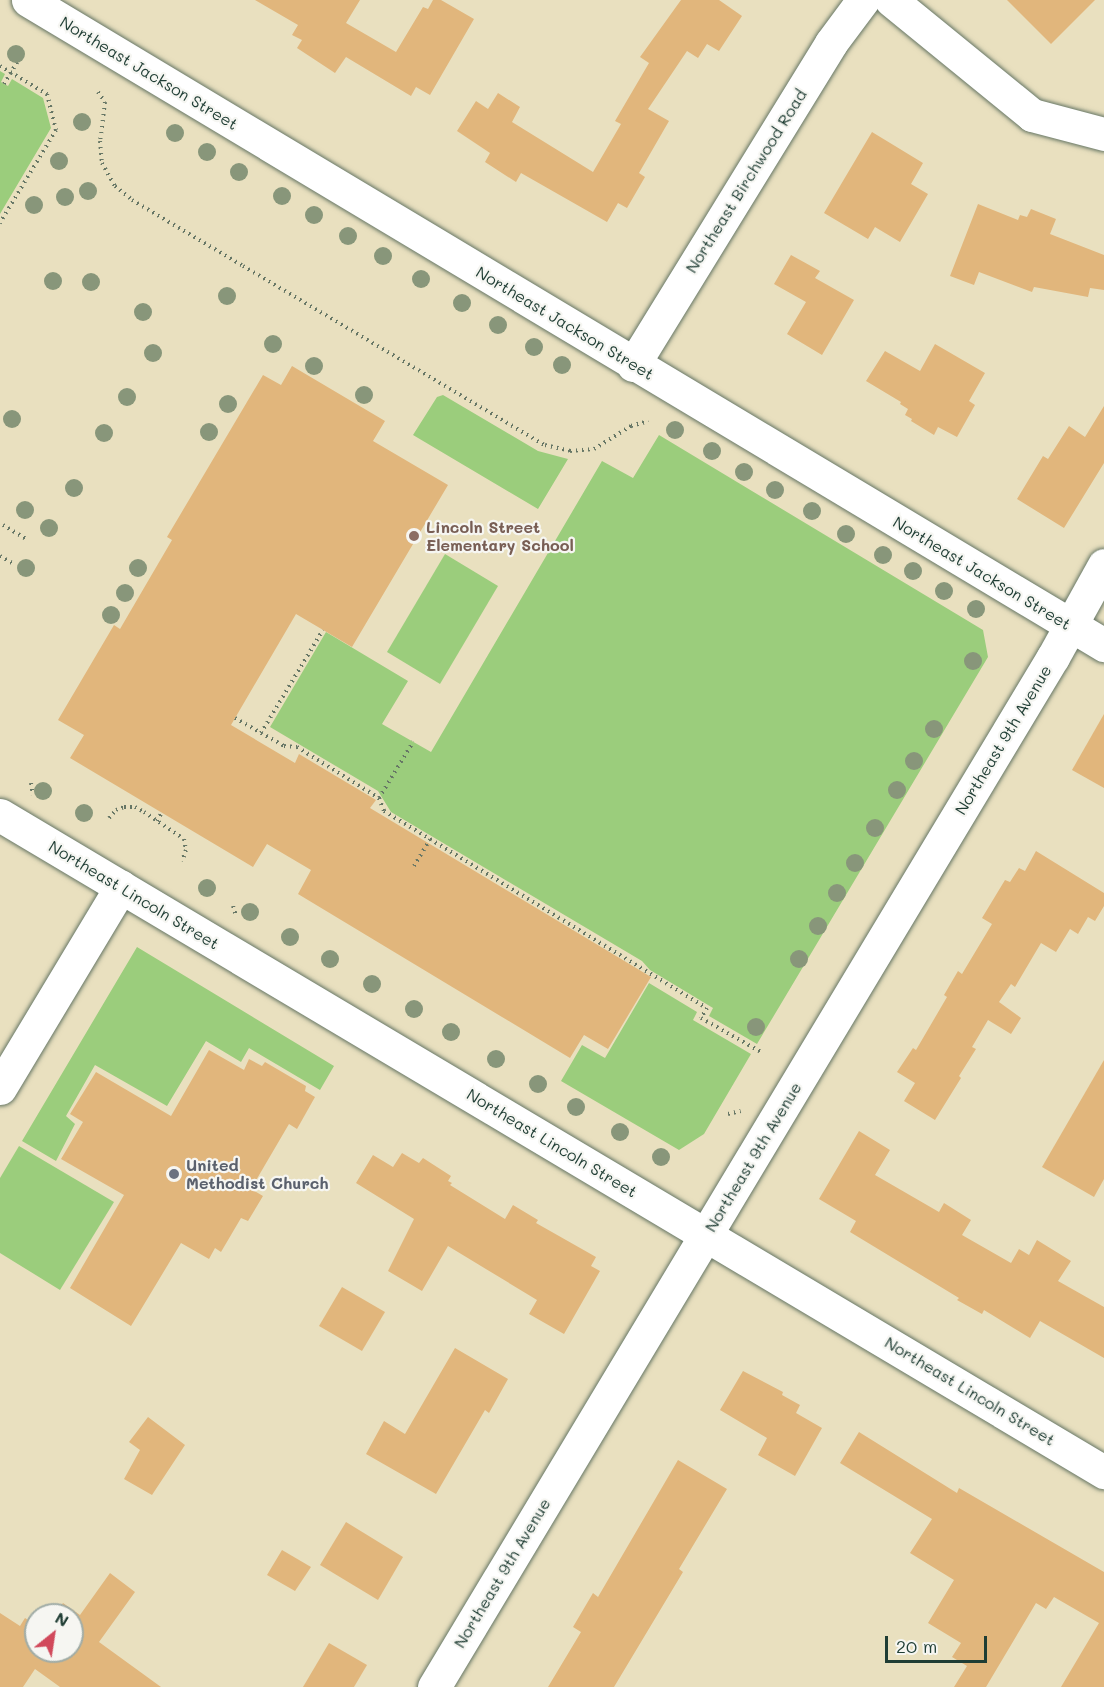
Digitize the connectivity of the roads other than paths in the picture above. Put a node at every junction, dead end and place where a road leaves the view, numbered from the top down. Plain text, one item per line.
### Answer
1 (28, 0) edge
2 (863, 0) edge
3 (891, 0) edge
4 (1104, 134) edge
5 (633, 365) junction
6 (1104, 565) edge
7 (1071, 626) junction
8 (1104, 645) edge
9 (0, 815) edge
10 (121, 887) junction
11 (0, 1088) edge
12 (706, 1234) junction
13 (1104, 1472) edge
14 (434, 1687) edge

1 - 5 street, Northeast Jackson Street
2 - 5 street, Northeast Birchwood Road
3 - 4 street
5 - 7 street, Northeast Jackson Street
6 - 7 street, Northeast 9th Avenue
7 - 8 street, Northeast Jackson Street
7 - 12 street, Northeast 9th Avenue
9 - 10 street, Northeast Lincoln Street
10 - 11 street
10 - 12 street, Northeast Lincoln Street
12 - 13 street, Northeast Lincoln Street
12 - 14 street, Northeast 9th Avenue

